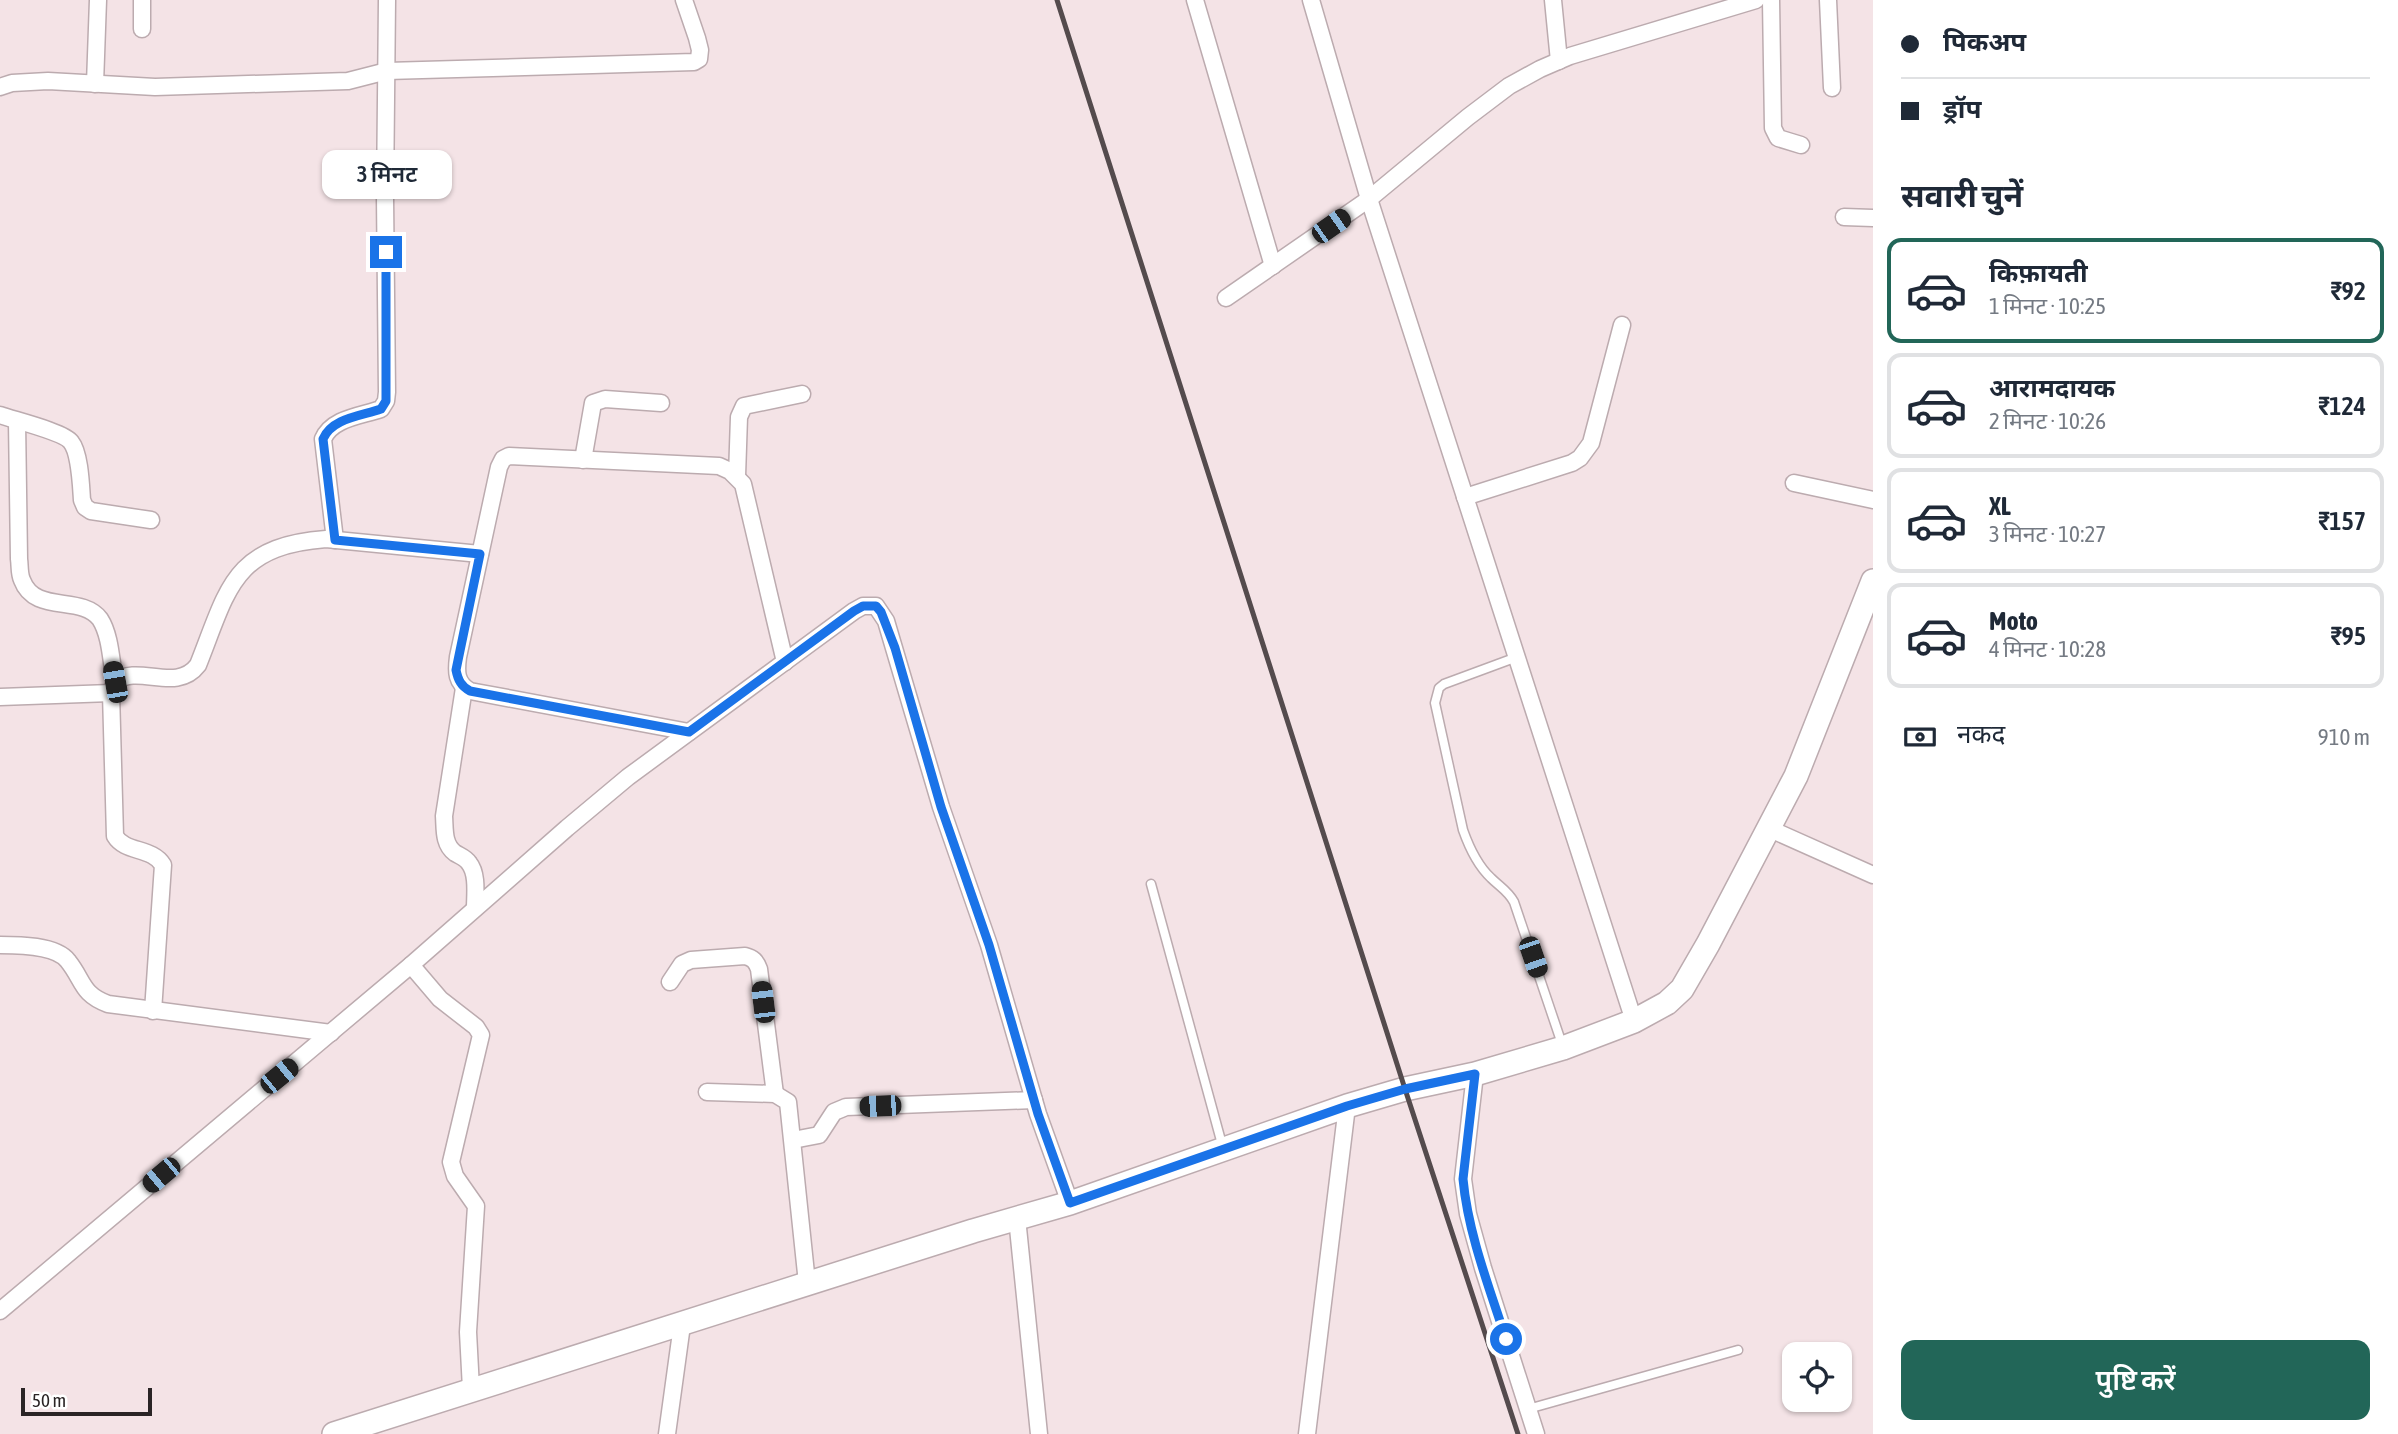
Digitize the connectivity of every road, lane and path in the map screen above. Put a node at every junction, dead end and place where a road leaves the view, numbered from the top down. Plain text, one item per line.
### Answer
1 (98, 0) edge
2 (142, 0) edge
3 (387, 0) edge
4 (684, 0) edge
5 (1195, 0) edge
6 (1311, 0) edge
7 (1553, 0) edge
8 (1756, 0) edge
9 (1771, 0) edge
10 (1828, 0) edge
11 (142, 29) dead end
12 (1559, 61) junction
13 (387, 71) junction
14 (95, 84) junction
15 (0, 87) edge
16 (1832, 88) dead end
17 (1801, 145) dead end
18 (1369, 199) junction
19 (1844, 217) dead end
20 (1873, 218) edge
21 (1273, 266) junction
22 (1226, 299) dead end
23 (1622, 325) dead end
24 (802, 394) dead end
25 (661, 402) dead end
26 (0, 415) edge
27 (17, 421) junction
28 (583, 460) junction
29 (737, 476) junction
30 (1794, 483) dead end
31 (1465, 497) junction
32 (1873, 500) edge
33 (151, 520) dead end
34 (335, 540) junction
35 (480, 554) junction
36 (1873, 581) edge
37 (1517, 657) junction
38 (785, 662) junction
39 (113, 688) junction
40 (464, 688) junction
41 (0, 697) edge
42 (689, 732) junction
43 (1770, 829) junction
44 (1873, 875) edge
45 (1151, 884) dead end
46 (475, 908) junction
47 (0, 945) edge
48 (411, 965) junction
49 (670, 982) dead end
50 (153, 1011) junction
51 (1634, 1021) junction
52 (331, 1033) junction
53 (1563, 1048) junction
54 (1475, 1074) junction
55 (707, 1092) dead end
56 (775, 1094) junction
57 (1034, 1100) junction
58 (1347, 1106) junction
59 (793, 1140) junction
60 (1223, 1148) junction
61 (1070, 1203) junction
62 (1017, 1219) junction
63 (807, 1283) junction
64 (0, 1311) edge
65 (682, 1325) junction
66 (1738, 1350) dead end
67 (471, 1389) junction
68 (1528, 1409) junction
69 (334, 1434) edge
70 (667, 1434) edge
71 (1040, 1434) edge
72 (1307, 1434) edge
73 (1536, 1434) edge

1 - 14 street
2 - 11 street
3 - 13 street
4 - 13 street
5 - 21 street
6 - 18 street
7 - 12 street
8 - 12 street
9 - 17 street
10 - 16 street
12 - 18 street
13 - 14 street
13 - 34 street
14 - 15 street
18 - 21 street
18 - 31 street
19 - 20 street
21 - 22 street
23 - 31 street
24 - 29 street
25 - 28 street
26 - 27 street
27 - 33 street
27 - 39 street
28 - 29 street
28 - 35 street
29 - 38 street
30 - 32 street
31 - 37 street
34 - 35 street
34 - 39 street
35 - 40 street
36 - 43 main road
37 - 51 street
37 - 53 lane
38 - 42 street
38 - 57 street
39 - 41 street
39 - 50 street
40 - 42 street
40 - 46 street
42 - 46 street
43 - 44 street
43 - 51 main road
45 - 60 lane
46 - 48 street
47 - 50 street
48 - 52 street
48 - 67 street
49 - 56 street
50 - 52 street
51 - 53 main road
52 - 64 street
53 - 54 main road
54 - 58 main road
54 - 68 street
55 - 56 street
56 - 59 street
57 - 59 street
57 - 61 street
58 - 60 main road
58 - 72 street
59 - 63 street
60 - 61 main road
61 - 62 main road
62 - 63 main road
62 - 71 street
63 - 65 main road
65 - 67 main road
65 - 70 street
66 - 68 lane
67 - 69 main road
68 - 73 street

